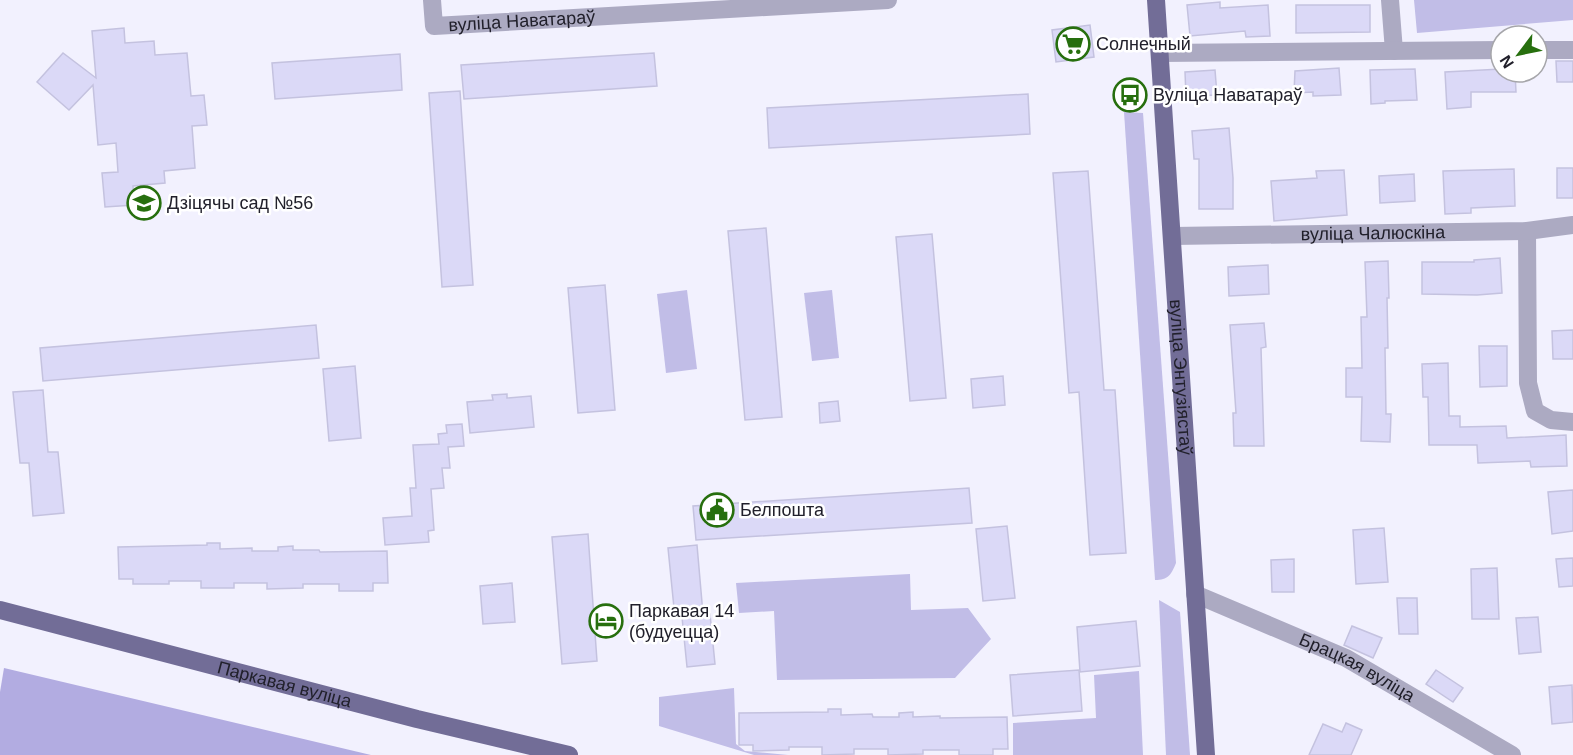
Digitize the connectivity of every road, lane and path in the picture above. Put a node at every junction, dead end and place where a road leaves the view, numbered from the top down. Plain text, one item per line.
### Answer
1 (432, 0) edge
2 (888, 0) edge
3 (1156, 0) edge
4 (1390, 0) edge
5 (621, 8) edge
6 (1549, 50) edge
7 (1573, 50) edge
8 (1394, 51) junction
9 (1489, 51) edge
10 (1160, 53) junction
11 (1573, 225) edge
12 (1527, 231) junction
13 (1173, 236) junction
14 (1573, 422) edge
15 (1195, 594) junction
16 (0, 610) edge
17 (569, 755) edge
18 (1206, 755) edge
19 (1512, 755) edge

1 - 5 street, вуліца Наватараў
2 - 5 street, вуліца Наватараў
3 - 10 main road, вуліца Энтузіястаў
4 - 8 street
6 - 7 street
8 - 9 street
8 - 10 street
10 - 13 main road, вуліца Энтузіястаў
11 - 12 street, вуліца Чалюскіна
12 - 13 street, вуліца Чалюскіна
12 - 14 street
13 - 15 main road, вуліца Энтузіястаў
15 - 18 main road, вуліца Энтузіястаў
15 - 19 street, Брацкая вуліца
16 - 17 main road, Паркавая вуліца

